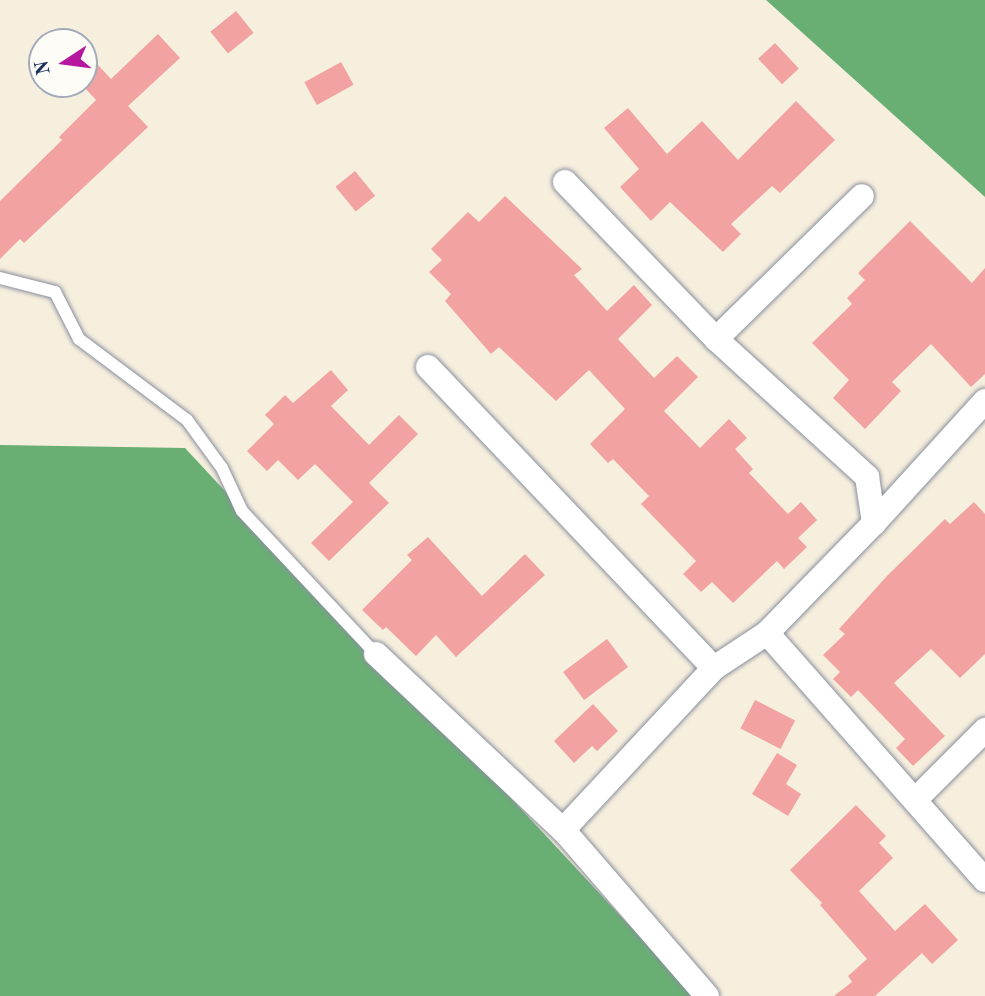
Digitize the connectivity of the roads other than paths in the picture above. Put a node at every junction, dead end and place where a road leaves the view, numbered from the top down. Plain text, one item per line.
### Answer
1 (565, 182) dead end
2 (862, 196) dead end
3 (0, 278) edge
4 (716, 339) junction
5 (428, 368) dead end
6 (985, 401) edge
7 (874, 523) junction
8 (767, 633) junction
9 (376, 654) joint
10 (714, 668) junction
11 (985, 730) edge
12 (916, 799) junction
13 (563, 831) junction
14 (985, 880) edge
15 (707, 996) edge

1 - 4 street
2 - 4 street
3 - 9 lane
4 - 7 street
5 - 10 street
6 - 7 street
7 - 8 street
8 - 10 street
8 - 12 street
9 - 13 street
10 - 13 street
11 - 12 street
12 - 14 street
13 - 15 street

